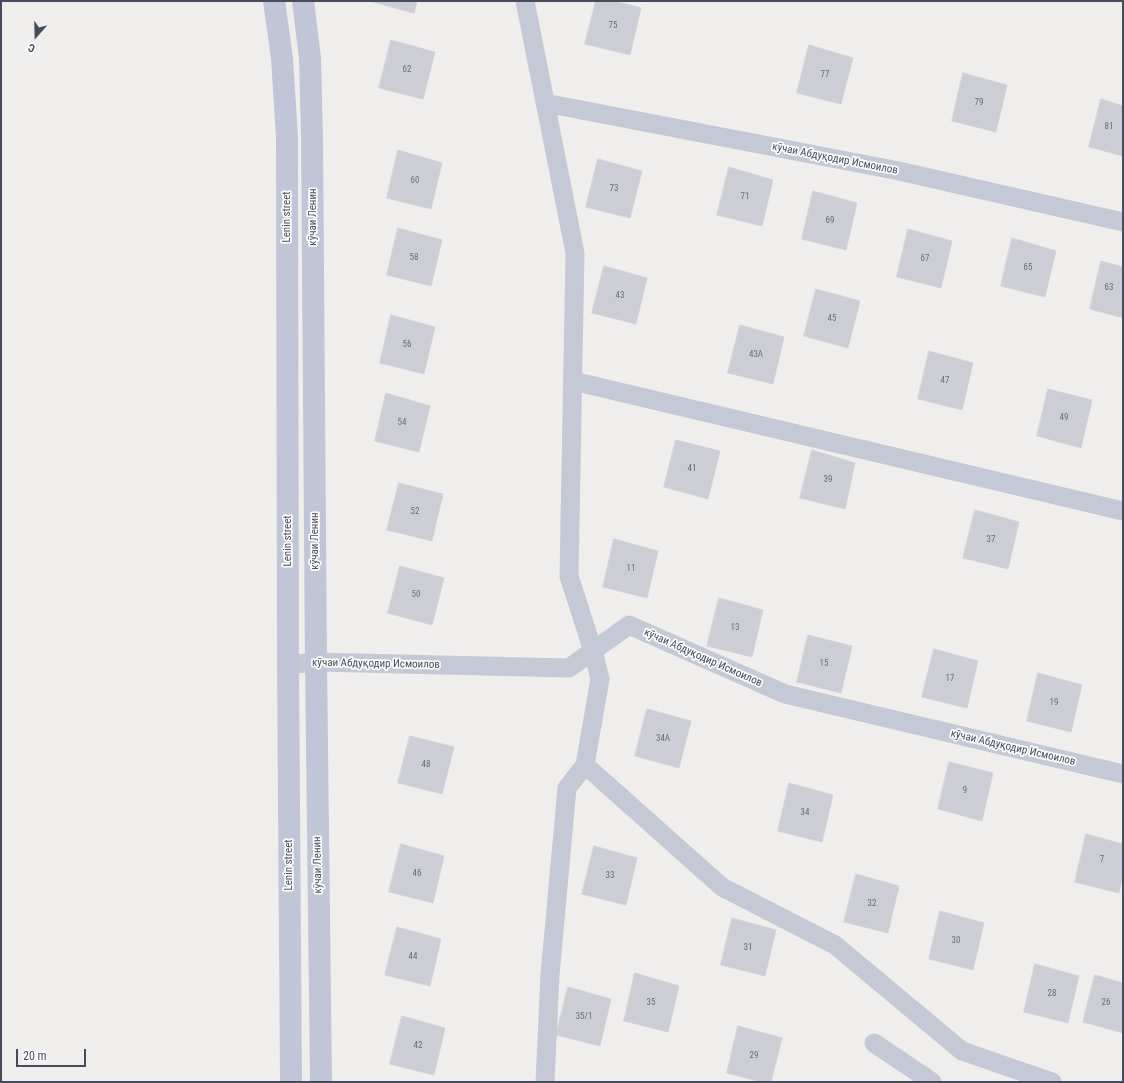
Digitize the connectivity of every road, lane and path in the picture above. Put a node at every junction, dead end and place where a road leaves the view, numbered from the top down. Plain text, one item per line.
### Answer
1 (274, 1) edge
2 (303, 1) edge
3 (525, 1) edge
4 (545, 103) junction
5 (1123, 222) edge
6 (287, 357) junction
7 (314, 357) junction
8 (573, 380) junction
9 (1123, 511) edge
10 (593, 652) junction
11 (316, 662) junction
12 (288, 665) junction
13 (585, 765) junction
14 (1123, 774) edge
15 (874, 1043) dead end
16 (291, 1082) edge
17 (321, 1082) edge
18 (545, 1082) edge
19 (932, 1082) edge
20 (1052, 1082) edge

1 - 6 street, Lenin street
2 - 7 street, кӯчаи Ленин
3 - 4 street
4 - 5 street, кӯчаи Абдуқодир Исмоилов
4 - 8 street
6 - 7 street
6 - 12 street, Lenin street
7 - 11 street, кӯчаи Ленин
8 - 9 street
8 - 10 street
10 - 11 street, кӯчаи Абдуқодир Исмоилов
10 - 13 street
10 - 14 street, кӯчаи Абдуқодир Исмоилов
11 - 12 street, кӯчаи Абдуқодир Исмоилов
11 - 17 street, кӯчаи Ленин
12 - 16 street, Lenin street
13 - 18 street
13 - 20 street
15 - 19 street

